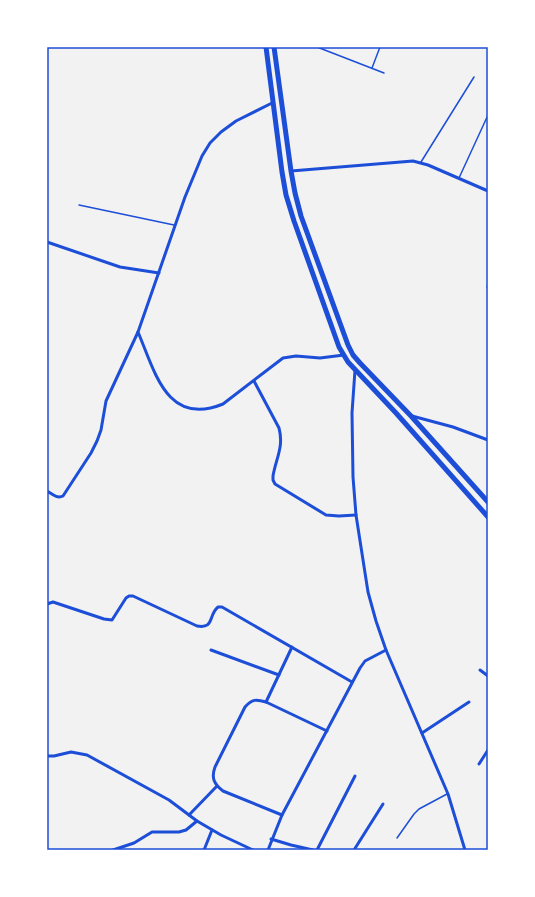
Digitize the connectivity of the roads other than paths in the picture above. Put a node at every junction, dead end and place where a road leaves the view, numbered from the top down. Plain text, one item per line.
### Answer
1 (266, 47) edge
2 (274, 47) edge
3 (317, 47) edge
4 (380, 47) edge
5 (372, 68) junction
6 (384, 73) dead end
7 (474, 77) dead end
8 (272, 103) junction
9 (488, 115) edge
10 (421, 162) junction
11 (291, 171) junction
12 (458, 178) junction
13 (488, 191) edge
14 (79, 204) dead end
15 (176, 225) junction
16 (47, 242) edge
17 (159, 273) junction
18 (488, 284) edge
19 (487, 287) dead end
20 (138, 332) junction
21 (344, 355) junction
22 (355, 370) junction
23 (254, 381) junction
24 (411, 416) junction
25 (488, 440) edge
26 (47, 491) edge
27 (488, 502) edge
28 (356, 515) junction
29 (488, 517) edge
30 (47, 604) edge
31 (292, 647) junction
32 (211, 650) dead end
33 (386, 650) junction
34 (480, 670) dead end
35 (279, 675) junction
36 (488, 676) edge
37 (352, 682) junction
38 (266, 702) junction
39 (469, 702) dead end
40 (327, 731) junction
41 (422, 733) junction
42 (488, 750) edge
43 (47, 756) edge
44 (479, 764) dead end
45 (355, 776) dead end
46 (217, 786) junction
47 (448, 794) junction
48 (383, 804) dead end
49 (189, 815) junction
50 (282, 815) junction
51 (197, 821) junction
52 (212, 830) junction
53 (397, 838) dead end
54 (271, 839) junction
55 (113, 850) edge
56 (204, 850) edge
57 (253, 850) edge
58 (268, 850) edge
59 (313, 850) edge
60 (317, 850) edge
61 (354, 850) edge
62 (465, 850) edge

1 - 8 highway
2 - 11 highway
3 - 5 lane
4 - 5 lane
5 - 6 lane
7 - 10 lane
8 - 15 street
8 - 21 highway
9 - 12 lane
10 - 11 street
10 - 12 street
11 - 24 highway
12 - 13 street
14 - 15 lane
15 - 17 street
16 - 17 street
17 - 20 street
18 - 19 lane
20 - 23 street
20 - 26 street
21 - 22 highway
21 - 23 street
22 - 28 street
22 - 29 highway
23 - 28 street
24 - 25 street
24 - 27 highway
28 - 33 street
30 - 31 street
31 - 35 street
31 - 37 street
32 - 35 street
33 - 37 street
33 - 41 street
34 - 36 street
35 - 38 street
37 - 40 street
38 - 40 street
38 - 46 street
39 - 41 street
40 - 50 street
41 - 47 street
42 - 44 street
43 - 49 street
45 - 60 street
46 - 49 street
46 - 50 street
47 - 53 lane
47 - 62 street
48 - 61 street
49 - 51 street
50 - 54 street
51 - 52 street
51 - 55 street
52 - 56 street
52 - 57 street
54 - 58 street
54 - 59 street

